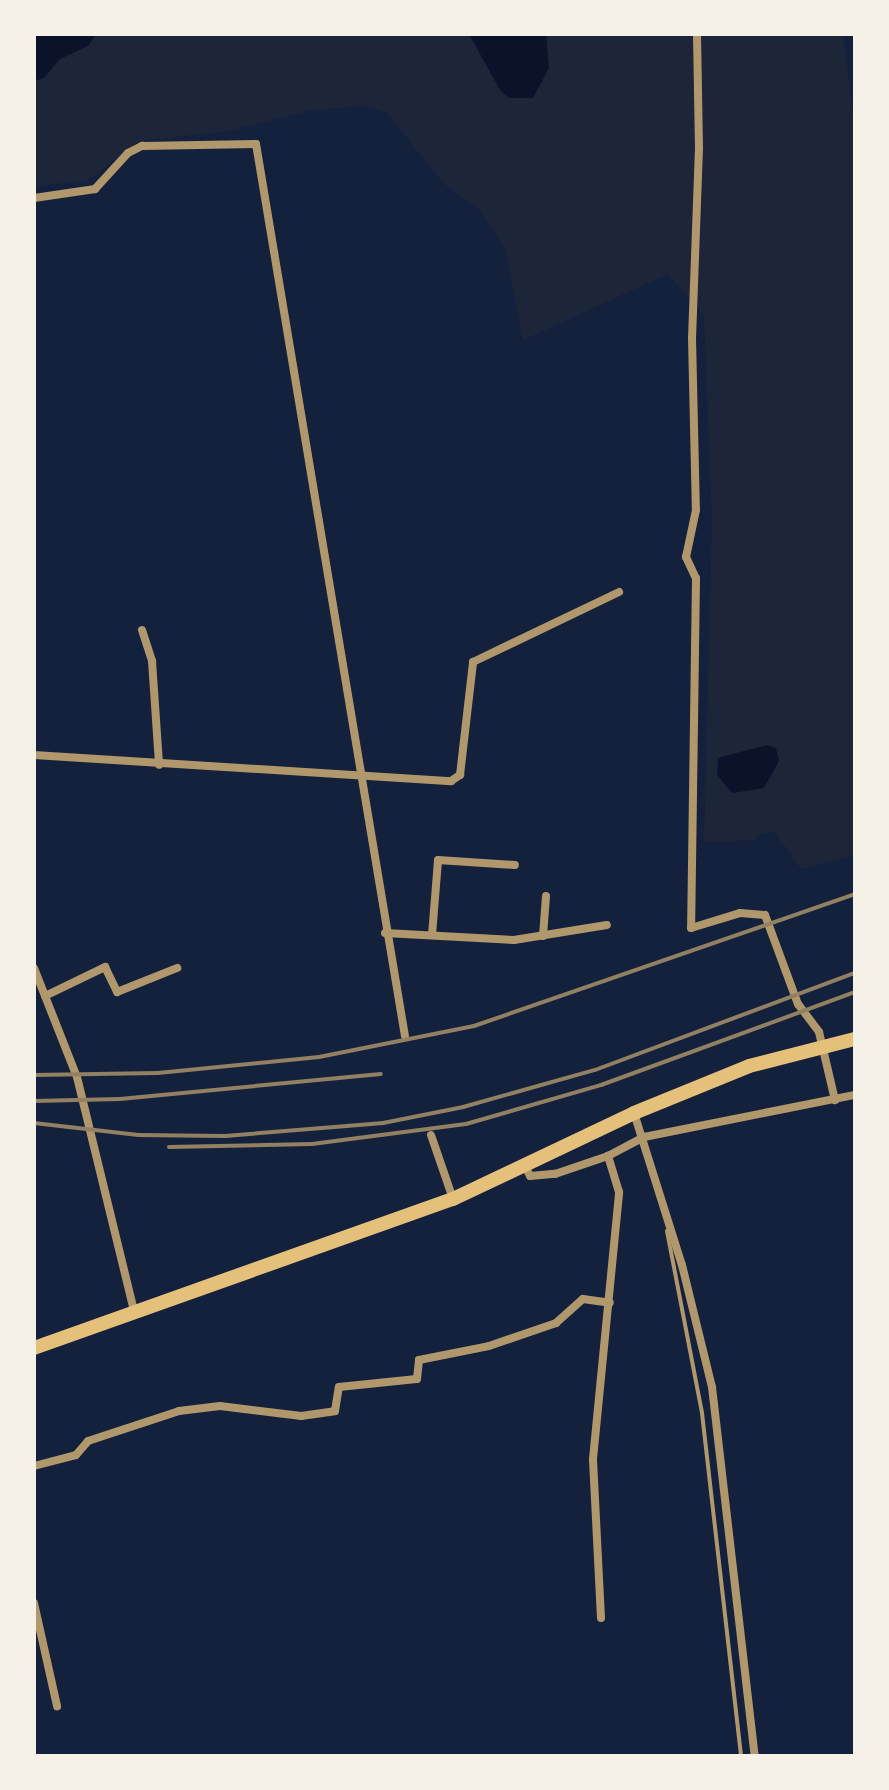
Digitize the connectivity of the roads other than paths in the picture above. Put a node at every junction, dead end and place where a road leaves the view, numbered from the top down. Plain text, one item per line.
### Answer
1 (697, 34) edge
2 (34, 198) edge
3 (619, 592) dead end
4 (142, 630) dead end
5 (34, 755) edge
6 (159, 765) junction
7 (363, 777) junction
8 (515, 865) dead end
9 (546, 896) dead end
10 (607, 925) dead end
11 (385, 933) junction
12 (432, 935) junction
13 (543, 936) junction
14 (34, 968) edge
15 (177, 968) dead end
16 (45, 996) junction
17 (405, 1036) dead end
18 (855, 1039) edge
19 (855, 1095) edge
20 (835, 1100) junction
21 (634, 1113) junction
22 (431, 1135) dead end
23 (644, 1137) junction
24 (608, 1156) junction
25 (526, 1168) junction
26 (453, 1199) junction
27 (667, 1220) junction
28 (610, 1303) junction
29 (134, 1311) junction
30 (34, 1348) edge
31 (34, 1466) edge
32 (34, 1603) edge
33 (601, 1618) dead end
34 (57, 1706) dead end
35 (741, 1756) edge
36 (755, 1756) edge

1 - 20 street
2 - 7 street
3 - 7 street
4 - 6 street
5 - 6 street
6 - 7 street
7 - 11 street
8 - 12 street
9 - 13 street
10 - 13 street
11 - 12 street
11 - 17 street
12 - 13 street
14 - 16 street
15 - 16 street
16 - 29 street
18 - 21 highway
19 - 20 street
20 - 23 street
21 - 23 street
21 - 25 highway
22 - 26 street
23 - 24 street
23 - 27 street
24 - 25 street
24 - 28 street
25 - 26 highway
26 - 29 highway
27 - 35 lane
27 - 36 street
28 - 31 street
28 - 33 street
29 - 30 highway
32 - 34 street

